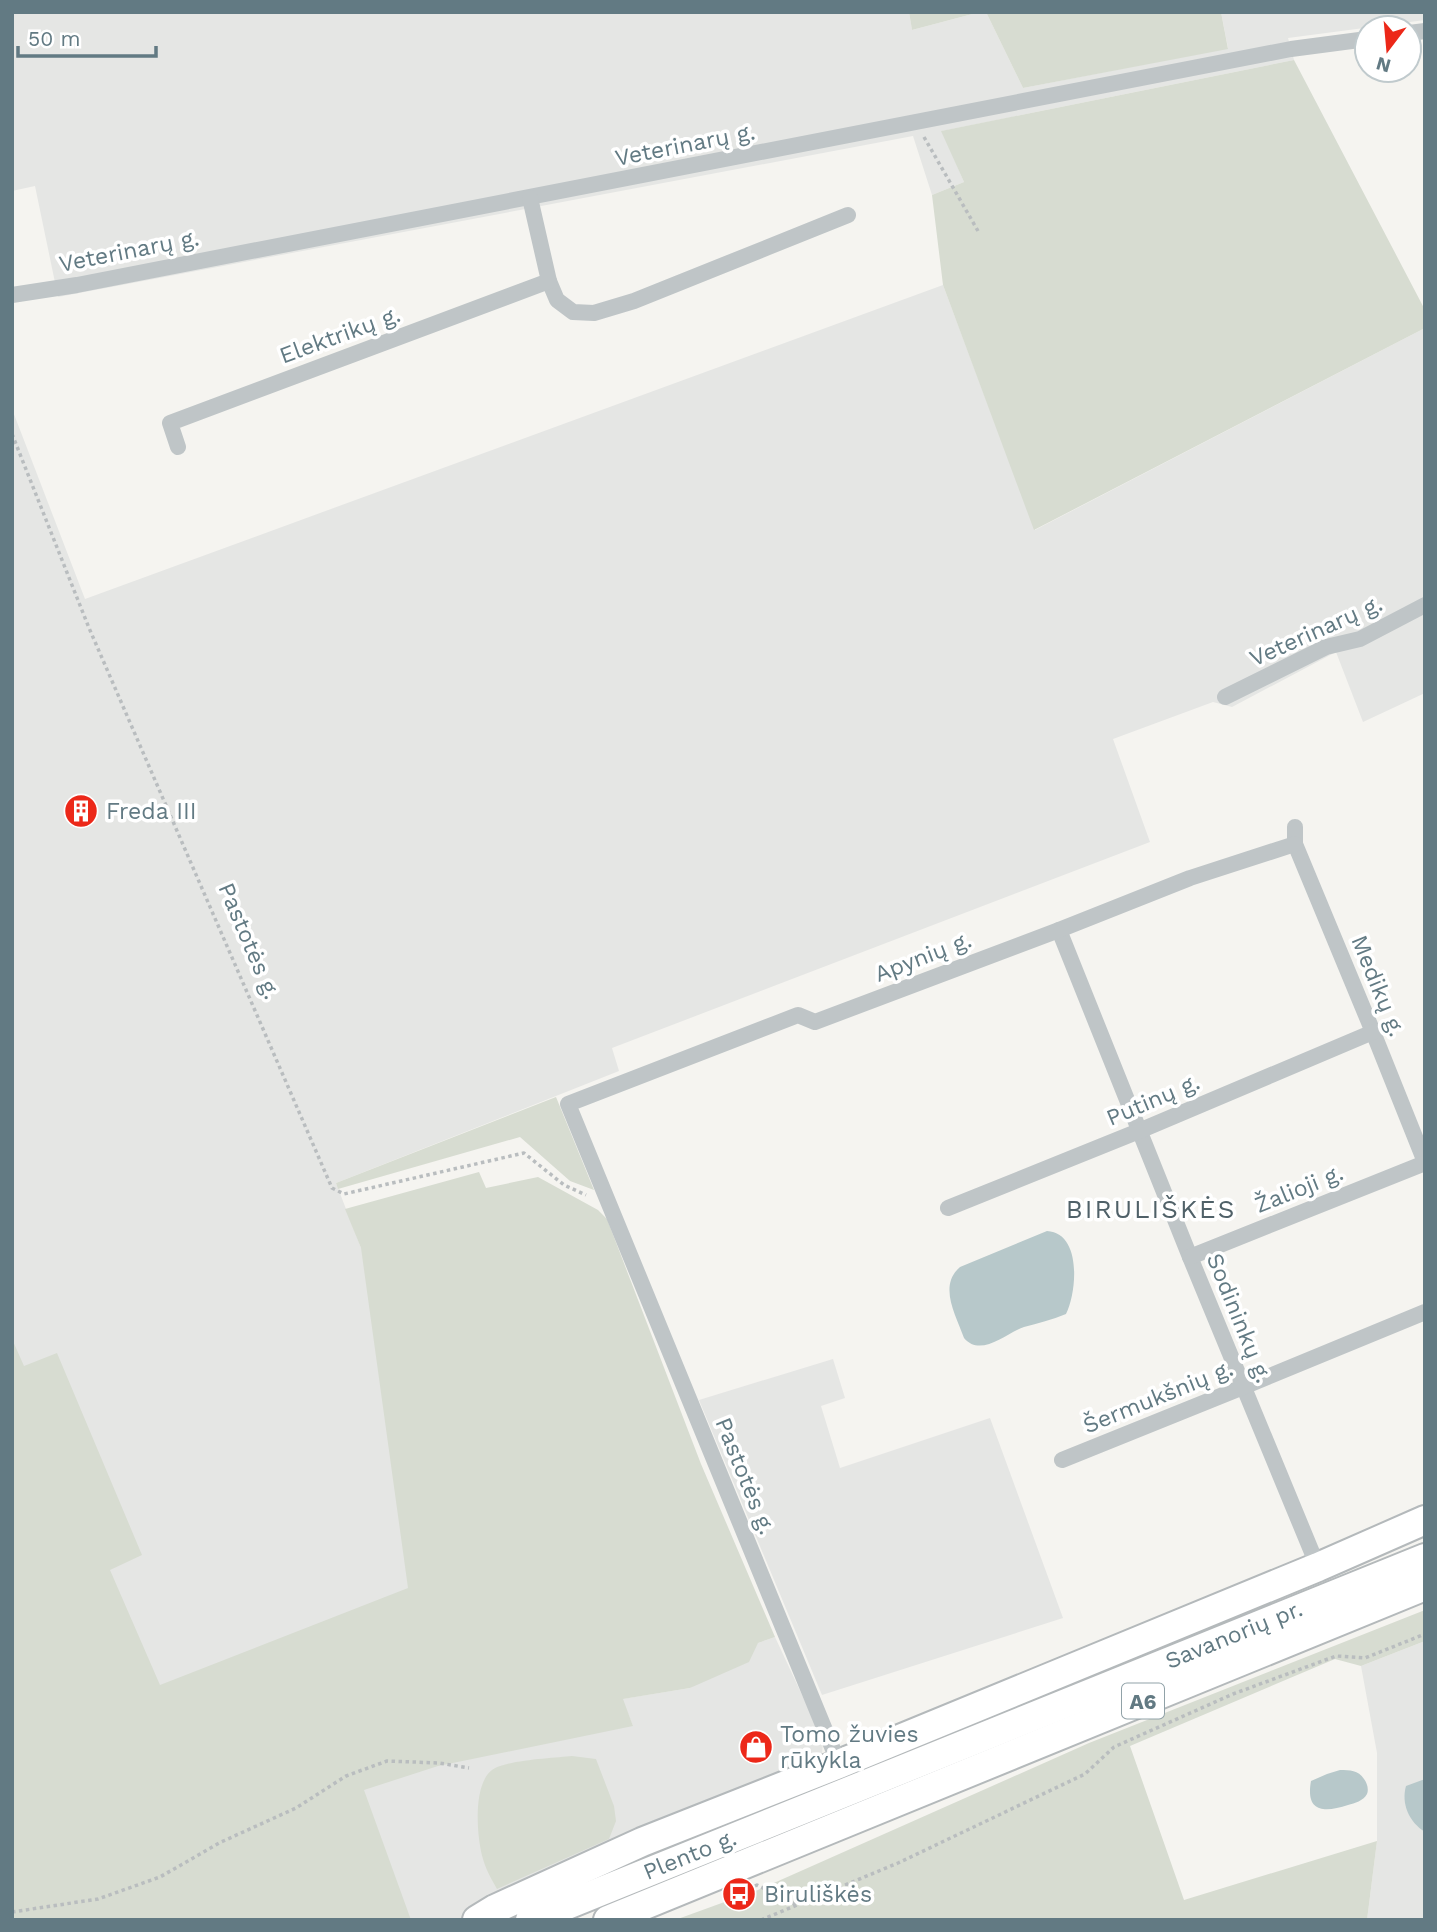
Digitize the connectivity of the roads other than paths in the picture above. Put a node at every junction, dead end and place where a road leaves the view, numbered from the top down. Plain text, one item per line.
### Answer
1 (1353, 41) edge
2 (530, 198) junction
3 (848, 215) dead end
4 (549, 281) junction
5 (12, 295) edge
6 (178, 447) dead end
7 (1425, 606) edge
8 (1225, 697) dead end
9 (1295, 827) dead end
10 (1295, 844) junction
11 (1059, 930) junction
12 (1373, 1032) junction
13 (568, 1104) joint
14 (1139, 1132) junction
15 (1425, 1162) edge
16 (948, 1208) dead end
17 (1190, 1258) junction
18 (1425, 1312) edge
19 (1243, 1387) junction
20 (1062, 1460) dead end
21 (1425, 1520) edge
22 (1425, 1558) edge
23 (1318, 1567) junction
24 (1425, 1586) edge
25 (839, 1764) junction
26 (850, 1790) joint
27 (861, 1817) joint
28 (477, 1920) edge
29 (530, 1920) edge
30 (608, 1920) edge

1 - 2 street, Veterinarų g.
2 - 4 street
2 - 5 street, Veterinarų g.
3 - 4 street
4 - 6 street, Elektrikų g.
7 - 8 street, Veterinarų g.
9 - 10 street, Medikų g.
10 - 11 street, Apynių g.
10 - 12 street, Medikų g.
11 - 13 street, Apynių g.
11 - 14 street, Sodininkų g.
12 - 14 street, Putinų g.
12 - 15 street, Medikų g.
13 - 25 street, Pastotės g.
14 - 16 street, Putinų g.
14 - 17 street, Sodininkų g.
15 - 17 street, Žalioji g.
17 - 19 street, Sodininkų g.
18 - 19 street, Šermukšnių g.
19 - 20 street, Šermukšnių g.
19 - 23 street, Sodininkų g.
21 - 23 highway
22 - 26 highway, Savanorių pr. / A6
23 - 25 highway
24 - 27 highway, Savanorių pr. / A6
25 - 28 highway
26 - 29 highway, Plento g. / A6
27 - 30 highway, Plento g. / A6

